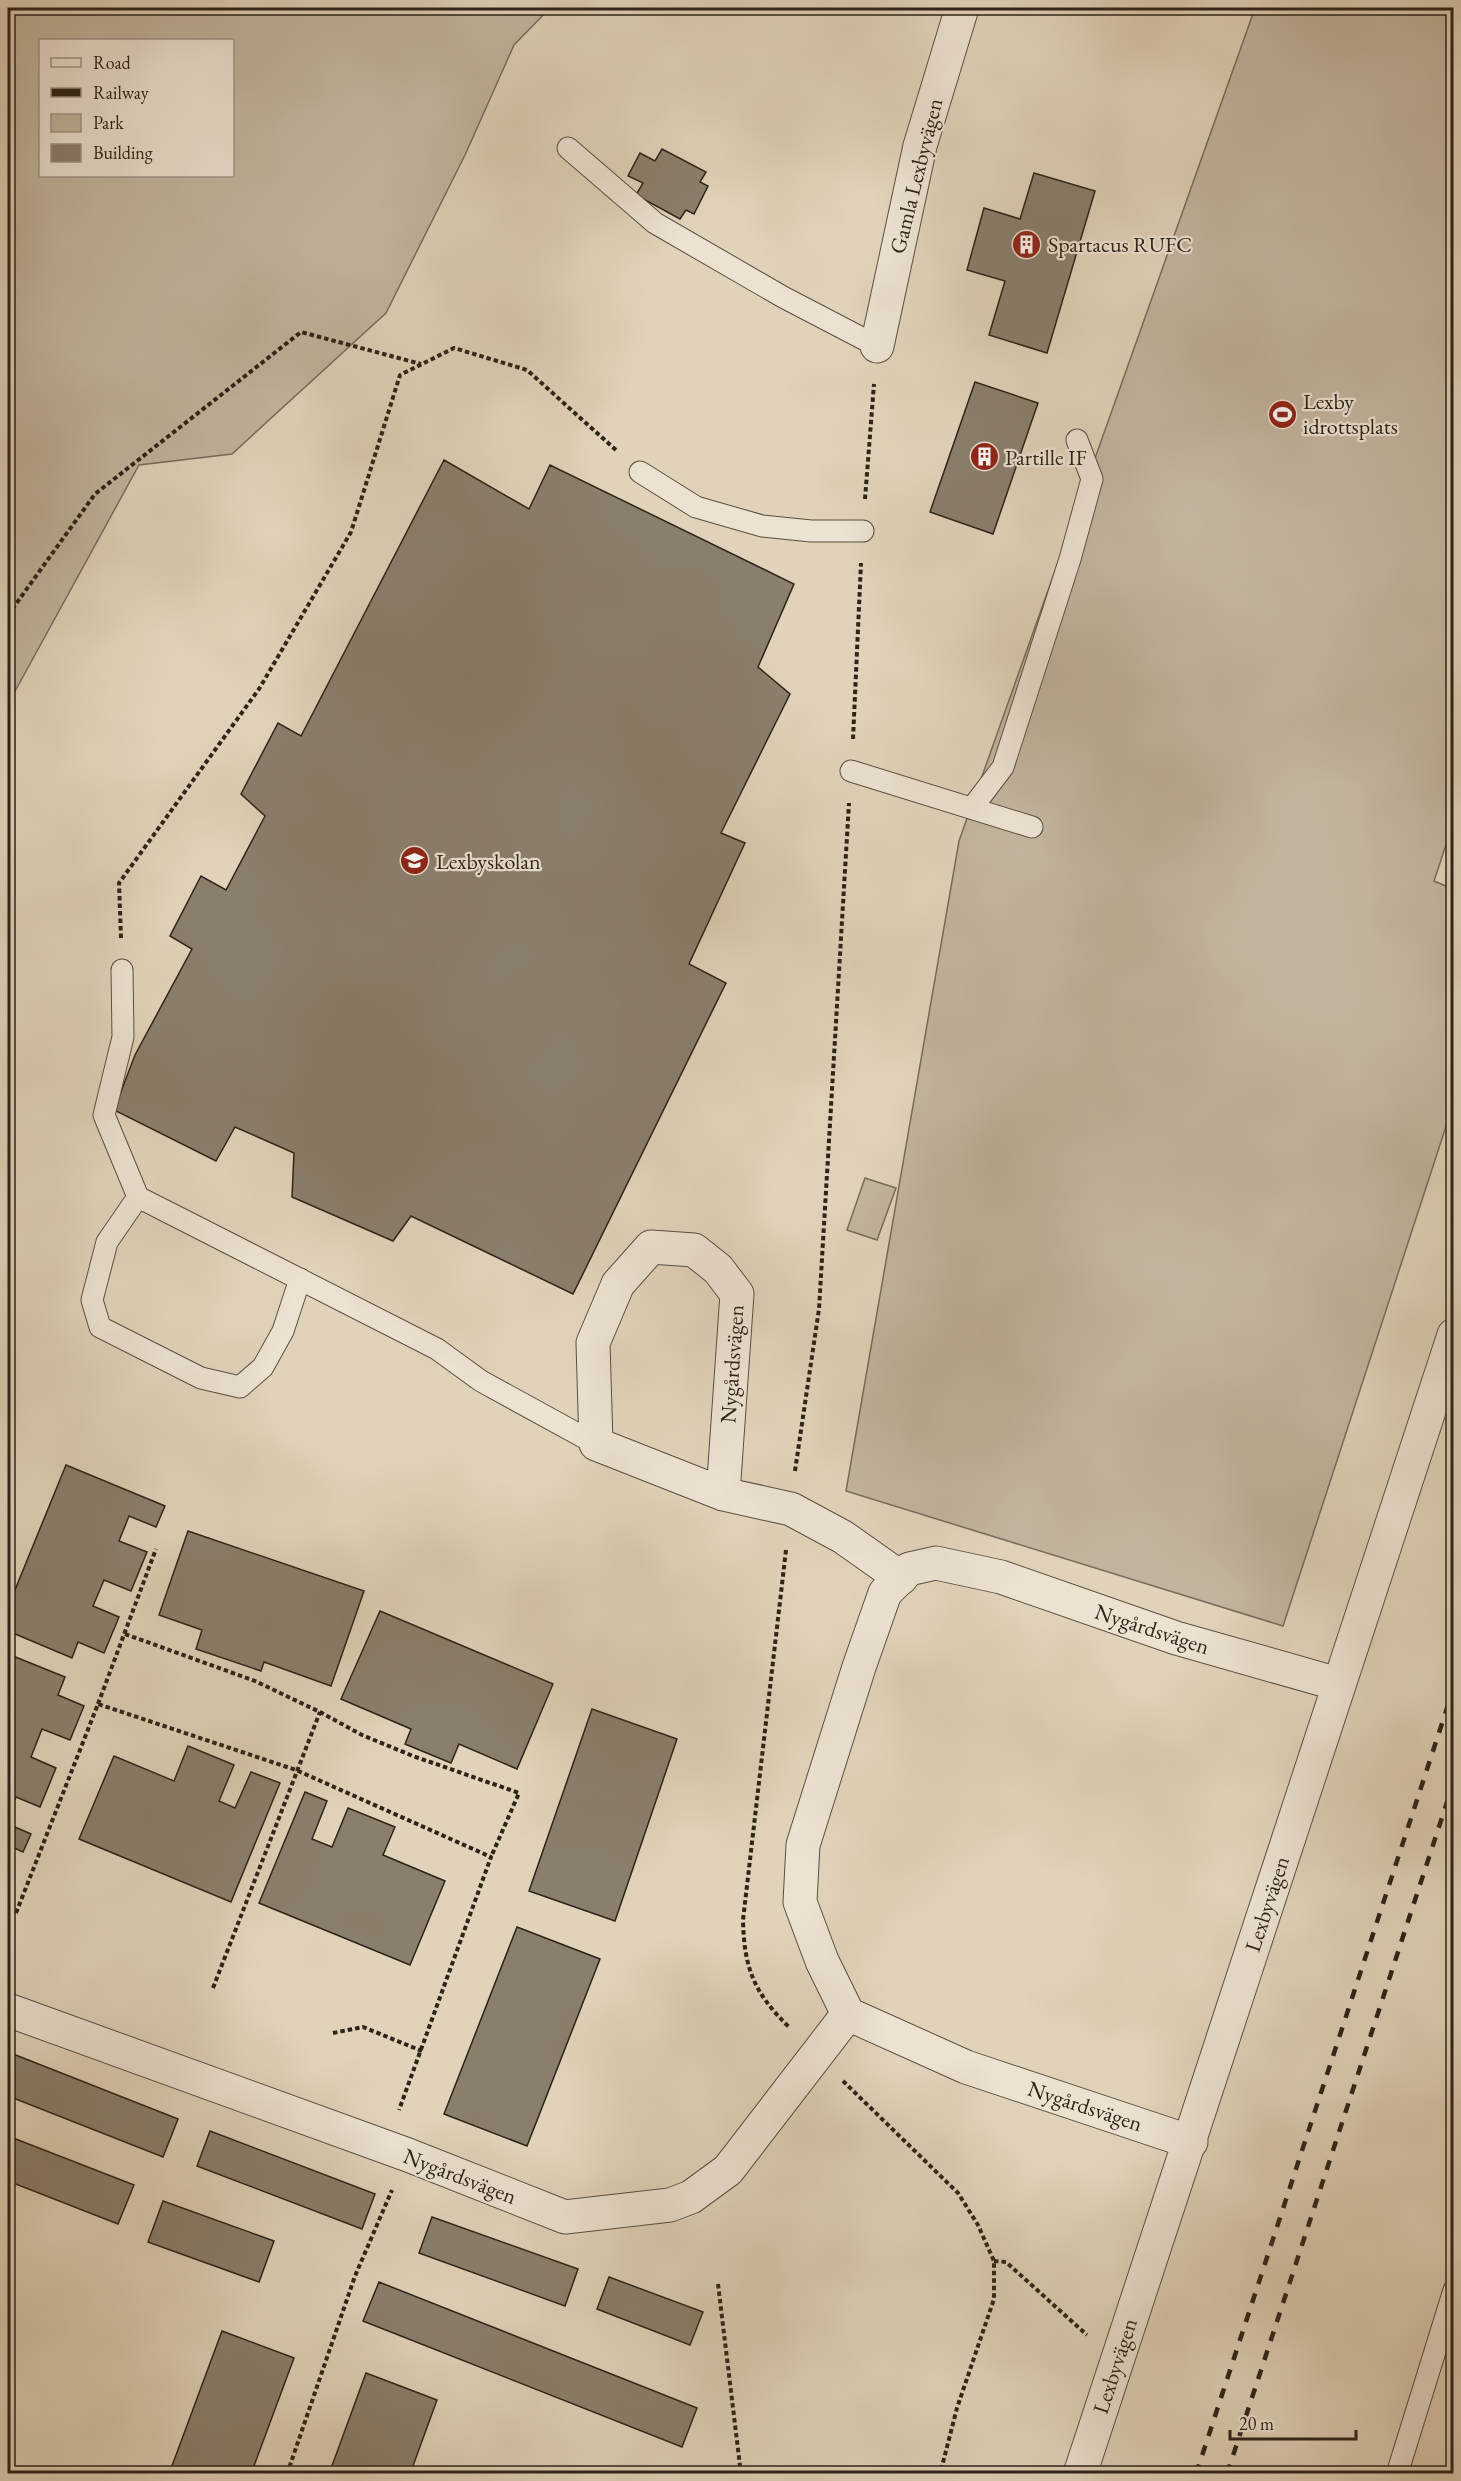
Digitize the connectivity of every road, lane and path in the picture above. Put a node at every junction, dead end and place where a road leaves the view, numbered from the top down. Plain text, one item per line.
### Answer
1 (962, 8) edge
2 (568, 148) dead end
3 (877, 346) junction
4 (422, 365) junction
5 (1077, 440) dead end
6 (640, 472) joint
7 (863, 531) junction
8 (8, 615) edge
9 (851, 771) junction
10 (972, 808) junction
11 (1032, 826) dead end
12 (122, 970) joint
13 (138, 1197) junction
14 (300, 1279) junction
15 (1454, 1335) edge
16 (596, 1444) junction
17 (723, 1494) junction
18 (791, 1509) junction
19 (156, 1550) dead end
20 (901, 1578) junction
21 (125, 1634) junction
22 (1338, 1684) junction
23 (98, 1704) junction
24 (320, 1712) junction
25 (296, 1770) junction
26 (492, 1857) junction
27 (16, 1913) dead end
28 (213, 1988) dead end
29 (8, 2010) edge
30 (848, 2014) junction
31 (333, 2033) dead end
32 (422, 2051) junction
33 (816, 2055) junction
34 (1191, 2142) junction
35 (397, 2151) junction
36 (994, 2261) junction
37 (718, 2284) dead end
38 (1454, 2290) edge
39 (1121, 2346) junction
40 (287, 2474) edge
41 (741, 2474) edge
42 (940, 2474) edge
43 (1080, 2474) edge
44 (1398, 2474) edge

1 - 3 street, Gamla Lexbyvägen
2 - 3 lane
3 - 7 path
4 - 6 path
4 - 8 path
4 - 12 path
5 - 10 lane
6 - 7 lane
7 - 9 path
9 - 10 lane
9 - 18 path
10 - 11 lane
12 - 13 lane
13 - 14 lane
13 - 14 lane
14 - 16 lane
15 - 22 street, Lexbyvägen
16 - 17 street
16 - 17 street, Nygårdsvägen
17 - 18 street
18 - 20 street
18 - 33 path
19 - 21 path
20 - 22 street, Nygårdsvägen
20 - 30 street, Nygårdsvägen
21 - 23 path
21 - 24 path
22 - 34 street, Lexbyvägen
23 - 25 path
23 - 27 path
24 - 25 path
24 - 26 path
25 - 26 path
25 - 28 path
26 - 32 path
29 - 35 street, Nygårdsvägen
30 - 33 street, Nygårdsvägen
30 - 34 street, Nygårdsvägen
31 - 32 path
32 - 35 path
33 - 35 street, Nygårdsvägen
33 - 36 path
34 - 39 street, Lexbyvägen
35 - 40 path
36 - 39 path
36 - 42 path
37 - 41 path
38 - 44 lane
39 - 43 street, Lexbyvägen

